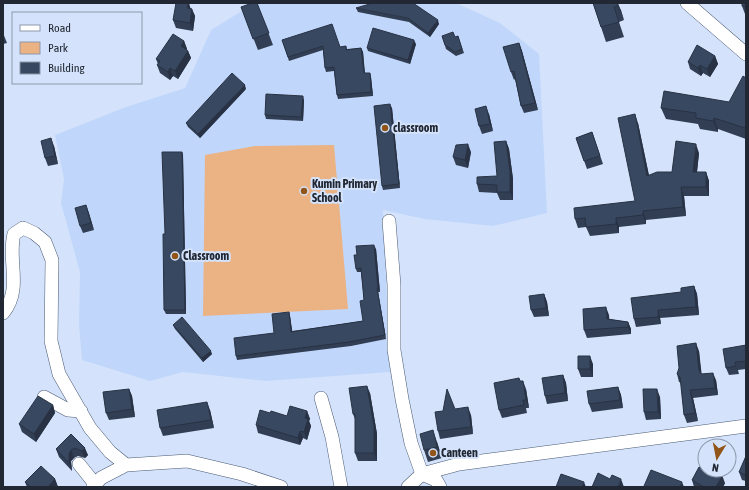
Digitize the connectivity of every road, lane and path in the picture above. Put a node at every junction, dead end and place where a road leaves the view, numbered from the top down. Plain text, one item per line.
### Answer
1 (687, 3) edge
2 (746, 54) edge
3 (389, 221) dead end
4 (3, 313) edge
5 (44, 397) dead end
6 (321, 398) dead end
7 (81, 412) junction
8 (746, 426) edge
9 (79, 464) dead end
10 (126, 465) junction
11 (422, 474) junction
12 (94, 486) edge
13 (281, 487) edge
14 (341, 487) edge
15 (408, 487) edge
16 (440, 487) edge

1 - 2 street
3 - 11 street
4 - 7 street
5 - 7 street
6 - 14 street
7 - 10 street
8 - 11 street
9 - 12 street
10 - 12 street
10 - 13 street
11 - 15 street
11 - 16 street

